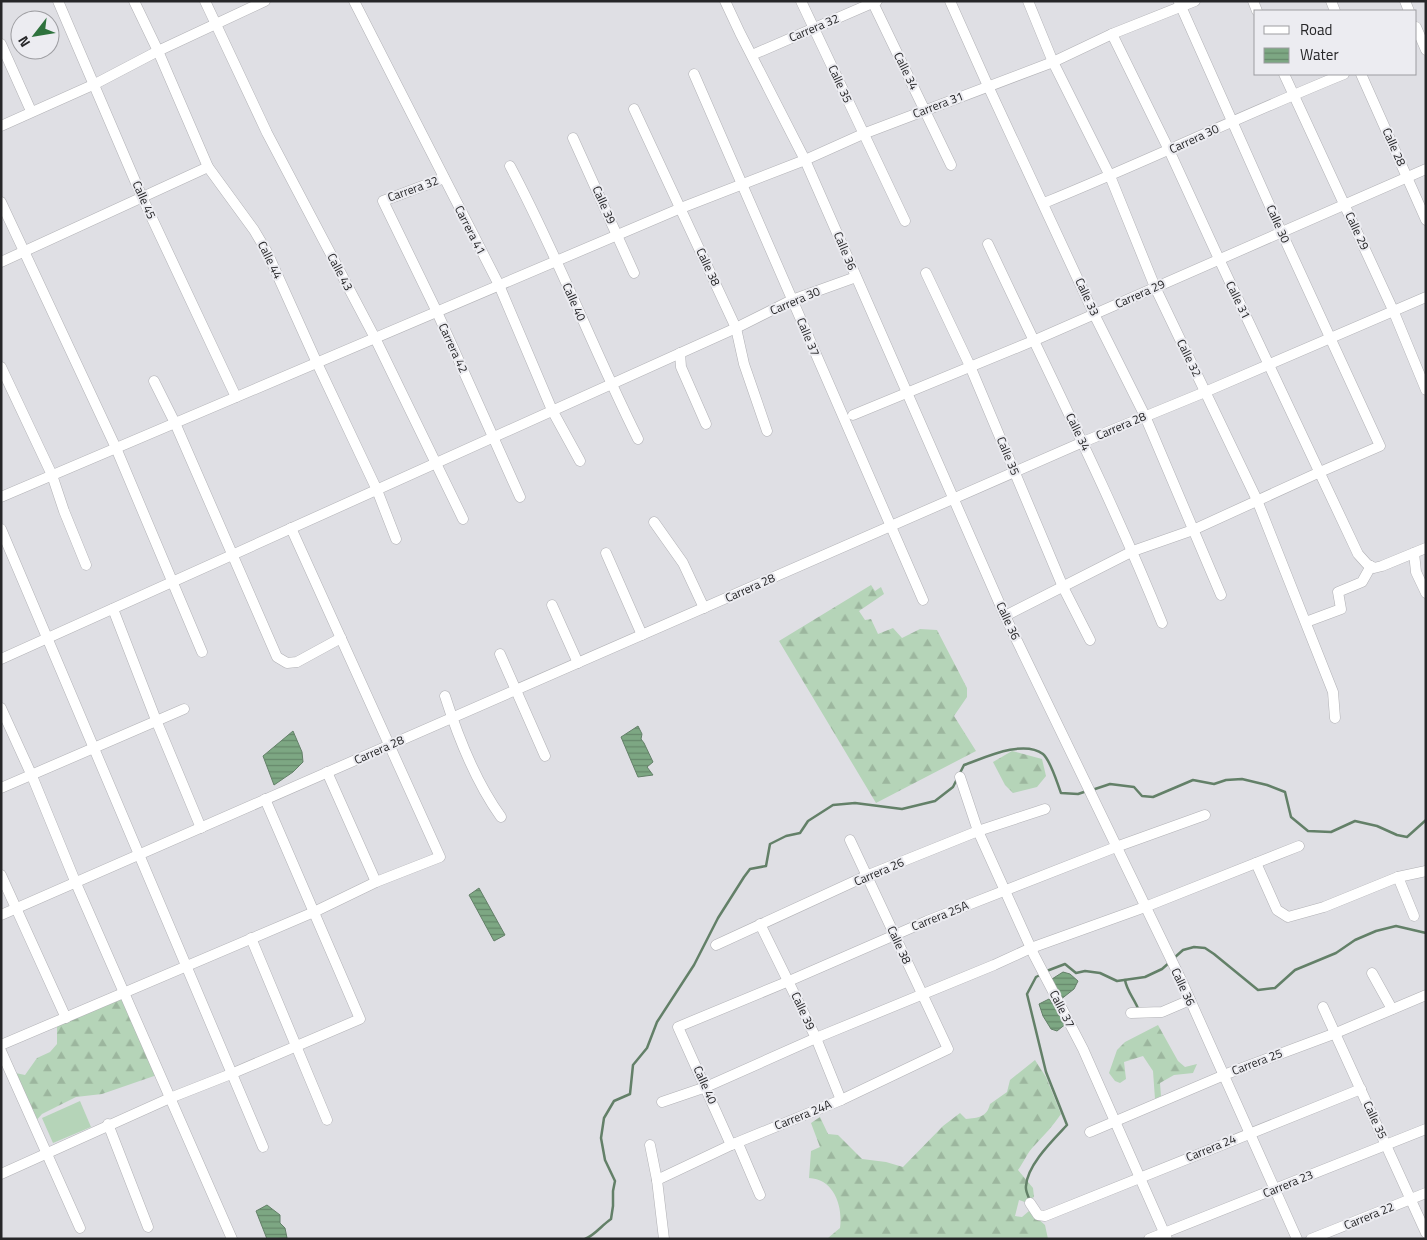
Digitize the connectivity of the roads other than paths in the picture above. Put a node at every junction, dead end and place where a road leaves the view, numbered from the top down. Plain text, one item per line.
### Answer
1 (58, 1) edge
2 (134, 1) edge
3 (205, 1) edge
4 (265, 1) edge
5 (354, 1) edge
6 (725, 1) edge
7 (801, 1) edge
8 (950, 1) edge
9 (1028, 1) edge
10 (1195, 1) edge
11 (875, 2) edge
12 (1180, 4) edge
13 (216, 25) junction
14 (814, 28) junction
15 (1417, 30) edge
16 (1112, 34) junction
17 (1, 44) edge
18 (1422, 44) edge
19 (158, 51) junction
20 (752, 55) junction
21 (1053, 62) junction
22 (694, 74) dead end
23 (1284, 75) edge
24 (1341, 75) edge
25 (1361, 75) edge
26 (95, 84) junction
27 (988, 86) junction
28 (1293, 94) junction
29 (634, 109) dead end
30 (924, 110) junction
31 (31, 111) junction
32 (1233, 120) junction
33 (1, 126) edge
34 (863, 134) junction
35 (573, 138) dead end
36 (1169, 150) junction
37 (805, 160) junction
38 (951, 165) dead end
39 (510, 166) dead end
40 (208, 167) junction
41 (1426, 169) edge
42 (1110, 176) junction
43 (1408, 177) junction
44 (444, 178) junction
45 (742, 185) junction
46 (142, 197) junction
47 (383, 201) joint
48 (1, 202) edge
49 (1044, 203) junction
50 (1344, 205) junction
51 (681, 208) junction
52 (1426, 220) edge
53 (905, 221) dead end
54 (1281, 231) junction
55 (618, 235) junction
56 (988, 244) dead end
57 (24, 251) junction
58 (1219, 259) junction
59 (556, 261) junction
60 (1, 262) edge
61 (634, 273) dead end
62 (926, 273) dead end
63 (856, 277) junction
64 (499, 285) junction
65 (1154, 287) junction
66 (1426, 296) edge
67 (792, 300) junction
68 (1393, 310) junction
69 (437, 312) junction
70 (1094, 314) junction
71 (736, 328) junction
72 (375, 338) junction
73 (1329, 338) junction
74 (1033, 341) junction
75 (680, 353) junction
76 (317, 362) junction
77 (1270, 364) junction
78 (970, 366) junction
79 (1, 367) edge
80 (154, 381) dead end
81 (611, 384) junction
82 (1426, 390) edge
83 (906, 392) junction
84 (1205, 392) junction
85 (236, 397) junction
86 (552, 410) junction
87 (853, 415) dead end
88 (1145, 416) junction
89 (175, 423) junction
90 (706, 424) dead end
91 (767, 431) dead end
92 (494, 437) junction
93 (638, 439) dead end
94 (1083, 442) junction
95 (116, 448) junction
96 (580, 461) dead end
97 (436, 463) junction
98 (1320, 472) junction
99 (1015, 473) junction
100 (52, 475) junction
101 (377, 490) junction
102 (1, 497) edge
103 (520, 497) dead end
104 (954, 499) junction
105 (1257, 500) junction
106 (463, 519) dead end
107 (654, 522) dead end
108 (891, 527) junction
109 (291, 528) junction
110 (1, 529) edge
111 (1193, 530) junction
112 (396, 539) dead end
113 (1426, 548) edge
114 (1133, 551) junction
115 (606, 553) dead end
116 (1414, 553) junction
117 (232, 555) junction
118 (86, 565) dead end
119 (1369, 565) junction
120 (172, 582) junction
121 (1064, 587) junction
122 (1426, 593) edge
123 (1220, 595) dead end
124 (923, 600) dead end
125 (552, 605) dead end
126 (704, 608) junction
127 (113, 609) junction
128 (1005, 616) junction
129 (1306, 622) junction
130 (1162, 623) dead end
131 (642, 635) junction
132 (48, 638) junction
133 (341, 638) junction
134 (1090, 640) dead end
135 (202, 652) dead end
136 (500, 654) dead end
137 (1, 659) edge
138 (578, 663) junction
139 (516, 690) junction
140 (445, 696) dead end
141 (1, 708) edge
142 (184, 709) dead end
143 (452, 718) junction
144 (1335, 718) dead end
145 (156, 720) junction
146 (389, 745) junction
147 (93, 747) junction
148 (545, 756) dead end
149 (327, 772) junction
150 (32, 776) junction
151 (960, 777) dead end
152 (1, 788) edge
153 (265, 800) junction
154 (1045, 809) dead end
155 (1205, 815) dead end
156 (501, 817) dead end
157 (201, 828) junction
158 (978, 831) junction
159 (850, 840) dead end
160 (1299, 846) dead end
161 (1116, 847) junction
162 (139, 854) junction
163 (1256, 864) junction
164 (1426, 871) edge
165 (1, 876) edge
166 (866, 876) junction
167 (1398, 877) junction
168 (75, 881) junction
169 (376, 882) junction
170 (1005, 890) junction
171 (1145, 907) junction
172 (16, 908) junction
173 (314, 912) junction
174 (1, 915) edge
175 (1414, 916) dead end
176 (760, 924) junction
177 (894, 935) junction
178 (251, 938) junction
179 (716, 945) dead end
180 (1032, 951) junction
181 (187, 965) junction
182 (1372, 973) dead end
183 (789, 981) junction
184 (124, 992) junction
185 (922, 994) junction
186 (1426, 995) edge
187 (1190, 1000) junction
188 (1323, 1007) dead end
189 (1392, 1009) junction
190 (1131, 1013) dead end
191 (66, 1018) junction
192 (678, 1026) joint
193 (1336, 1033) junction
194 (816, 1038) junction
195 (1, 1045) edge
196 (296, 1046) junction
197 (948, 1049) joint
198 (1, 1051) edge
199 (231, 1074) junction
200 (1223, 1076) junction
201 (706, 1087) junction
202 (1360, 1089) junction
203 (170, 1098) junction
204 (841, 1100) junction
205 (662, 1102) dead end
206 (327, 1120) dead end
207 (1116, 1121) junction
208 (108, 1124) junction
209 (1426, 1129) edge
210 (1090, 1132) dead end
211 (1249, 1133) junction
212 (733, 1144) junction
213 (1386, 1144) junction
214 (650, 1145) dead end
215 (263, 1147) dead end
216 (47, 1154) junction
217 (1, 1174) edge
218 (1141, 1177) junction
219 (657, 1180) junction
220 (1275, 1190) junction
221 (1426, 1193) edge
222 (760, 1195) dead end
223 (1411, 1199) junction
224 (1030, 1203) dead end
225 (148, 1227) dead end
226 (80, 1228) dead end
227 (1426, 1233) edge
228 (1166, 1236) edge
229 (232, 1239) edge
230 (664, 1239) edge
231 (1149, 1239) edge
232 (1297, 1239) edge
233 (1311, 1239) edge

1 - 26 street, Calle 45
2 - 19 street, Calle 44
3 - 13 street, Calle 43
4 - 13 street
5 - 44 street, Carrera 41
6 - 20 street, Calle 36
7 - 14 street, Calle 35
8 - 27 street, Calle 33
9 - 21 street, Calle 32
10 - 12 street, Carrera 31
11 - 14 street, Carrera 32
11 - 30 street, Calle 34
12 - 16 street, Carrera 31
12 - 32 street, Calle 30
13 - 19 street
13 - 72 street, Calle 43
14 - 20 street, Carrera 32
14 - 34 street, Calle 35
15 - 18 street
16 - 21 street, Carrera 31
16 - 36 street, Calle 31
17 - 31 street
19 - 26 street
19 - 40 street, Calle 44
20 - 37 street, Calle 36
21 - 27 street, Carrera 31
21 - 42 street, Calle 32
22 - 45 street, Calle 37
23 - 28 street, Calle 29
24 - 28 street, Carrera 30
25 - 43 street, Calle 28
26 - 31 street
26 - 46 street, Calle 45
27 - 30 street, Carrera 31
27 - 49 street, Calle 33
28 - 32 street, Carrera 30
28 - 50 street, Calle 29
29 - 51 street, Calle 38
30 - 34 street, Carrera 31
30 - 38 street, Calle 34
31 - 33 street
32 - 36 street, Carrera 30
32 - 54 street, Calle 30
34 - 37 street, Carrera 31
34 - 53 street, Calle 35
35 - 55 street, Calle 39
36 - 42 street, Carrera 30
36 - 58 street, Calle 31
37 - 45 street, Carrera 31
37 - 63 street, Calle 36
39 - 59 street, Calle 40
40 - 46 street
40 - 76 street, Calle 44
41 - 43 street, Carrera 29
42 - 49 street, Carrera 30
42 - 65 street, Calle 32
43 - 50 street, Carrera 29
43 - 52 street, Calle 28
44 - 47 street, Carrera 32
44 - 64 street, Carrera 41
45 - 51 street, Carrera 31
45 - 67 street, Calle 37
46 - 57 street
46 - 85 street, Calle 45
47 - 69 street, Carrera 42
48 - 57 street
49 - 70 street, Calle 33
50 - 54 street, Carrera 29
50 - 68 street, Calle 29
51 - 55 street, Carrera 31
51 - 71 street, Calle 38
54 - 58 street, Carrera 29
54 - 73 street, Calle 30
55 - 59 street, Carrera 31
55 - 61 street, Calle 39
56 - 74 street, Calle 34
57 - 60 street
57 - 95 street
58 - 65 street, Carrera 29
58 - 77 street, Calle 31
59 - 64 street, Carrera 31
59 - 81 street, Calle 40
62 - 78 street, Calle 35
63 - 67 street, Carrera 30
63 - 83 street, Calle 36
64 - 69 street, Carrera 31
64 - 86 street, Carrera 41
65 - 70 street, Carrera 29
65 - 84 street, Calle 32
66 - 68 street, Carrera 28
67 - 71 street, Carrera 30
67 - 108 street, Calle 37
68 - 73 street, Carrera 28
68 - 82 street, Calle 29
69 - 72 street, Carrera 31
69 - 92 street, Carrera 42
70 - 74 street, Carrera 29
70 - 88 street, Calle 33
71 - 75 street, Carrera 30
71 - 91 street, Calle 38
72 - 76 street, Carrera 31
72 - 97 street, Calle 43
73 - 77 street, Carrera 28
73 - 98 street, Calle 30
74 - 78 street, Carrera 29
74 - 94 street, Calle 34
75 - 81 street, Carrera 30
75 - 90 street
76 - 85 street, Carrera 31
76 - 101 street, Calle 44
77 - 84 street, Carrera 28
77 - 98 street, Calle 31
78 - 83 street, Carrera 29
78 - 99 street, Calle 35
79 - 100 street
80 - 89 street
81 - 86 street, Carrera 30
81 - 93 street, Calle 40
83 - 87 street, Carrera 29
83 - 104 street, Calle 36
84 - 88 street, Carrera 28
84 - 105 street, Calle 32
85 - 89 street, Carrera 31
86 - 92 street, Carrera 30
86 - 96 street, Carrera 41
88 - 94 street, Carrera 28
88 - 111 street, Calle 33
89 - 95 street, Carrera 31
89 - 117 street
92 - 97 street, Carrera 30
92 - 103 street, Carrera 42
94 - 99 street, Carrera 28
94 - 114 street, Calle 34
95 - 100 street, Carrera 31
95 - 120 street
97 - 101 street, Carrera 30
97 - 106 street, Calle 43
98 - 105 street
98 - 119 street, Calle 31
99 - 104 street, Carrera 28
99 - 121 street, Calle 35
100 - 102 street, Carrera 31
100 - 118 street
101 - 109 street, Carrera 30
101 - 112 street, Calle 44
104 - 108 street, Carrera 28
104 - 128 street, Calle 36
105 - 111 street
105 - 129 street, Calle 32
107 - 126 street
108 - 124 street, Calle 37
108 - 126 street, Carrera 28
109 - 117 street, Carrera 30
109 - 133 street
110 - 132 street
111 - 114 street
111 - 123 street, Calle 33
113 - 116 street
114 - 121 street
114 - 130 street, Calle 34
115 - 131 street
116 - 119 street
116 - 122 street
117 - 120 street, Carrera 30
117 - 133 street
119 - 129 street
120 - 127 street, Carrera 30
120 - 135 street
121 - 128 street
121 - 134 street, Calle 35
125 - 138 street
126 - 131 street, Carrera 28
127 - 132 street, Carrera 30
127 - 145 street
128 - 161 street, Calle 36
129 - 144 street, Calle 32
131 - 138 street, Carrera 28
132 - 137 street, Carrera 30
132 - 147 street
133 - 146 street
136 - 139 street
138 - 139 street, Carrera 28
139 - 143 street, Carrera 28
139 - 148 street
140 - 143 street
141 - 150 street
142 - 145 street
143 - 146 street, Carrera 28
143 - 156 street
145 - 147 street
145 - 157 street
146 - 149 street, Carrera 28
146 - 169 street
147 - 150 street
147 - 162 street
149 - 153 street, Carrera 28
149 - 169 street
150 - 152 street
150 - 168 street
151 - 158 street, Calle 37
153 - 157 street, Carrera 28
153 - 173 street
154 - 158 street, Carrera 26
155 - 161 street, Carrera 25A
157 - 162 street, Carrera 28
158 - 166 street, Carrera 26
158 - 170 street, Calle 37
159 - 166 street, Calle 38
160 - 163 street
161 - 170 street, Carrera 25A
161 - 171 street, Calle 36
162 - 168 street, Carrera 28
162 - 181 street
163 - 167 street
163 - 171 street
164 - 167 street
165 - 172 street
166 - 176 street, Carrera 26
166 - 177 street, Calle 38
167 - 175 street
168 - 172 street, Carrera 28
168 - 184 street
169 - 173 street
170 - 177 street, Carrera 25A
170 - 180 street, Calle 37
171 - 180 street
171 - 187 street, Calle 36
172 - 174 street, Carrera 28
172 - 191 street
173 - 178 street
173 - 196 street
176 - 179 street, Carrera 26
176 - 183 street, Calle 39
177 - 183 street, Carrera 25A
177 - 185 street, Calle 38
178 - 181 street
178 - 196 street
180 - 185 street
180 - 207 street, Calle 37
181 - 184 street
181 - 199 street
182 - 189 street
183 - 192 street, Carrera 25A
183 - 194 street, Calle 39
184 - 191 street
184 - 203 street
185 - 194 street
185 - 197 street, Calle 38
186 - 189 street, Carrera 25
187 - 190 street
187 - 200 street, Calle 36
188 - 193 street, Calle 35
189 - 193 street, Carrera 25
191 - 195 street
192 - 201 street, Calle 40
193 - 200 street, Carrera 25
193 - 202 street, Calle 35
194 - 201 street
194 - 204 street, Calle 39
196 - 199 street
196 - 206 street
197 - 204 street, Carrera 24A
198 - 216 street
199 - 203 street
199 - 215 street
200 - 207 street, Carrera 25
200 - 211 street, Calle 36
201 - 205 street
201 - 212 street, Calle 40
202 - 211 street, Carrera 24
202 - 213 street, Calle 35
203 - 208 street
203 - 229 street
204 - 212 street, Carrera 24A
207 - 210 street, Carrera 25
207 - 218 street, Calle 37
208 - 216 street
208 - 225 street
209 - 213 street, Carrera 23
211 - 218 street, Carrera 24
211 - 220 street, Calle 36
212 - 219 street, Carrera 24A
212 - 222 street, Calle 40
213 - 220 street, Carrera 23
213 - 223 street, Calle 35
214 - 219 street
216 - 217 street
216 - 226 street
218 - 224 street, Carrera 24
218 - 228 street, Calle 37
219 - 230 street
220 - 228 street, Carrera 23
220 - 232 street, Calle 36
221 - 223 street, Carrera 22
223 - 227 street, Calle 35
223 - 233 street, Carrera 22
228 - 231 street, Carrera 23

